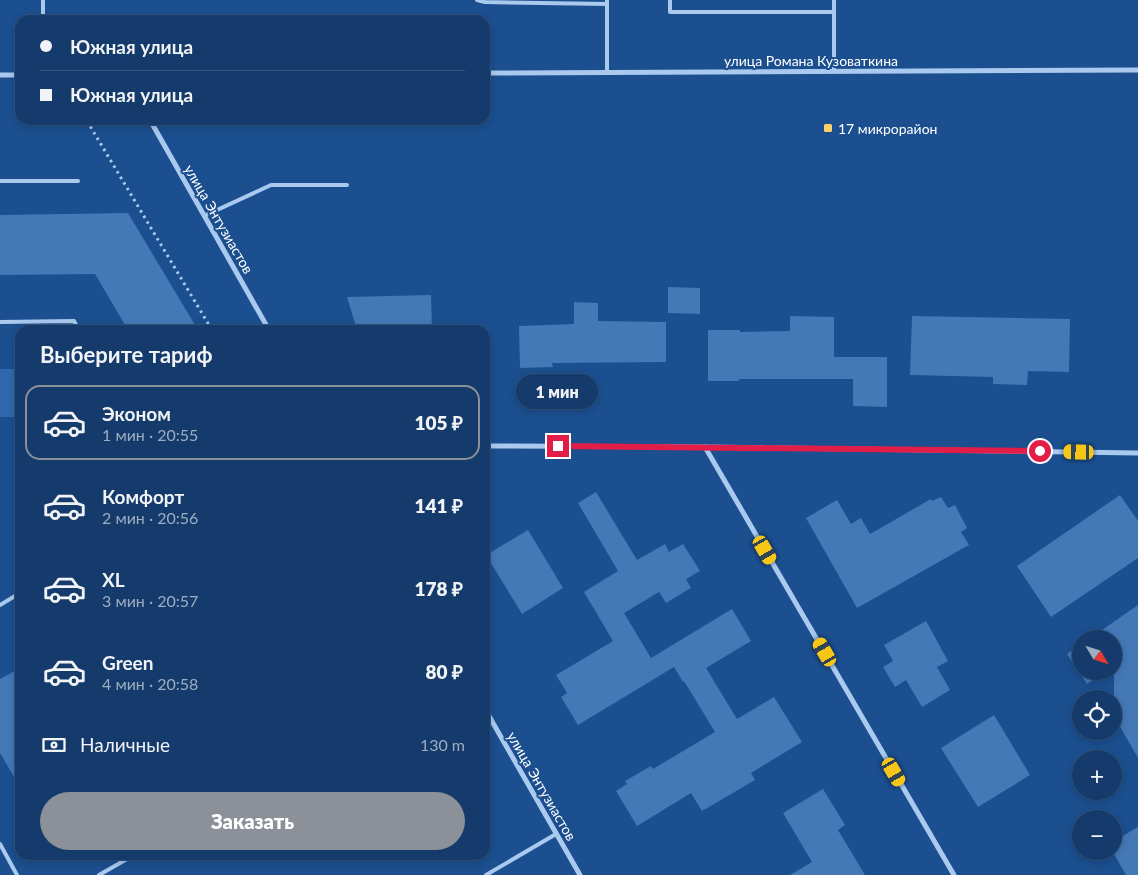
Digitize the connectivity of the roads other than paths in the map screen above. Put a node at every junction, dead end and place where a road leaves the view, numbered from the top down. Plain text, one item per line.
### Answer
1 (43, 0) edge
2 (477, 0) edge
3 (670, 0) edge
4 (834, 0) edge
5 (607, 2) edge
6 (834, 12) junction
7 (43, 15) edge
8 (1138, 70) edge
9 (607, 72) junction
10 (834, 72) junction
11 (490, 73) edge
12 (15, 75) edge
13 (0, 76) edge
14 (153, 125) edge
15 (0, 181) edge
16 (78, 181) dead end
17 (347, 185) dead end
18 (204, 216) junction
19 (0, 322) edge
20 (77, 325) edge
21 (266, 325) edge
22 (490, 446) edge
23 (705, 447) junction
24 (1138, 453) edge
25 (15, 596) edge
26 (0, 605) edge
27 (490, 718) edge
28 (556, 834) junction
29 (0, 844) edge
30 (125, 860) edge
31 (17, 875) edge
32 (99, 875) edge
33 (486, 875) edge
34 (580, 875) edge
35 (954, 875) edge

1 - 7 lane
2 - 5 lane
3 - 6 lane
4 - 6 lane
5 - 9 lane
6 - 10 lane
8 - 10 street, улица Романа Кузоваткина
9 - 10 street, улица Романа Кузоваткина
9 - 11 street, улица Романа Кузоваткина
12 - 13 street
14 - 18 street, улица Энтузиастов
15 - 16 lane
17 - 18 lane
18 - 21 street, улица Энтузиастов
19 - 20 lane
22 - 23 street
23 - 24 street
23 - 35 street
25 - 26 lane
27 - 28 street, улица Энтузиастов
28 - 33 lane
28 - 34 street, улица Энтузиастов
29 - 31 lane
30 - 32 lane

